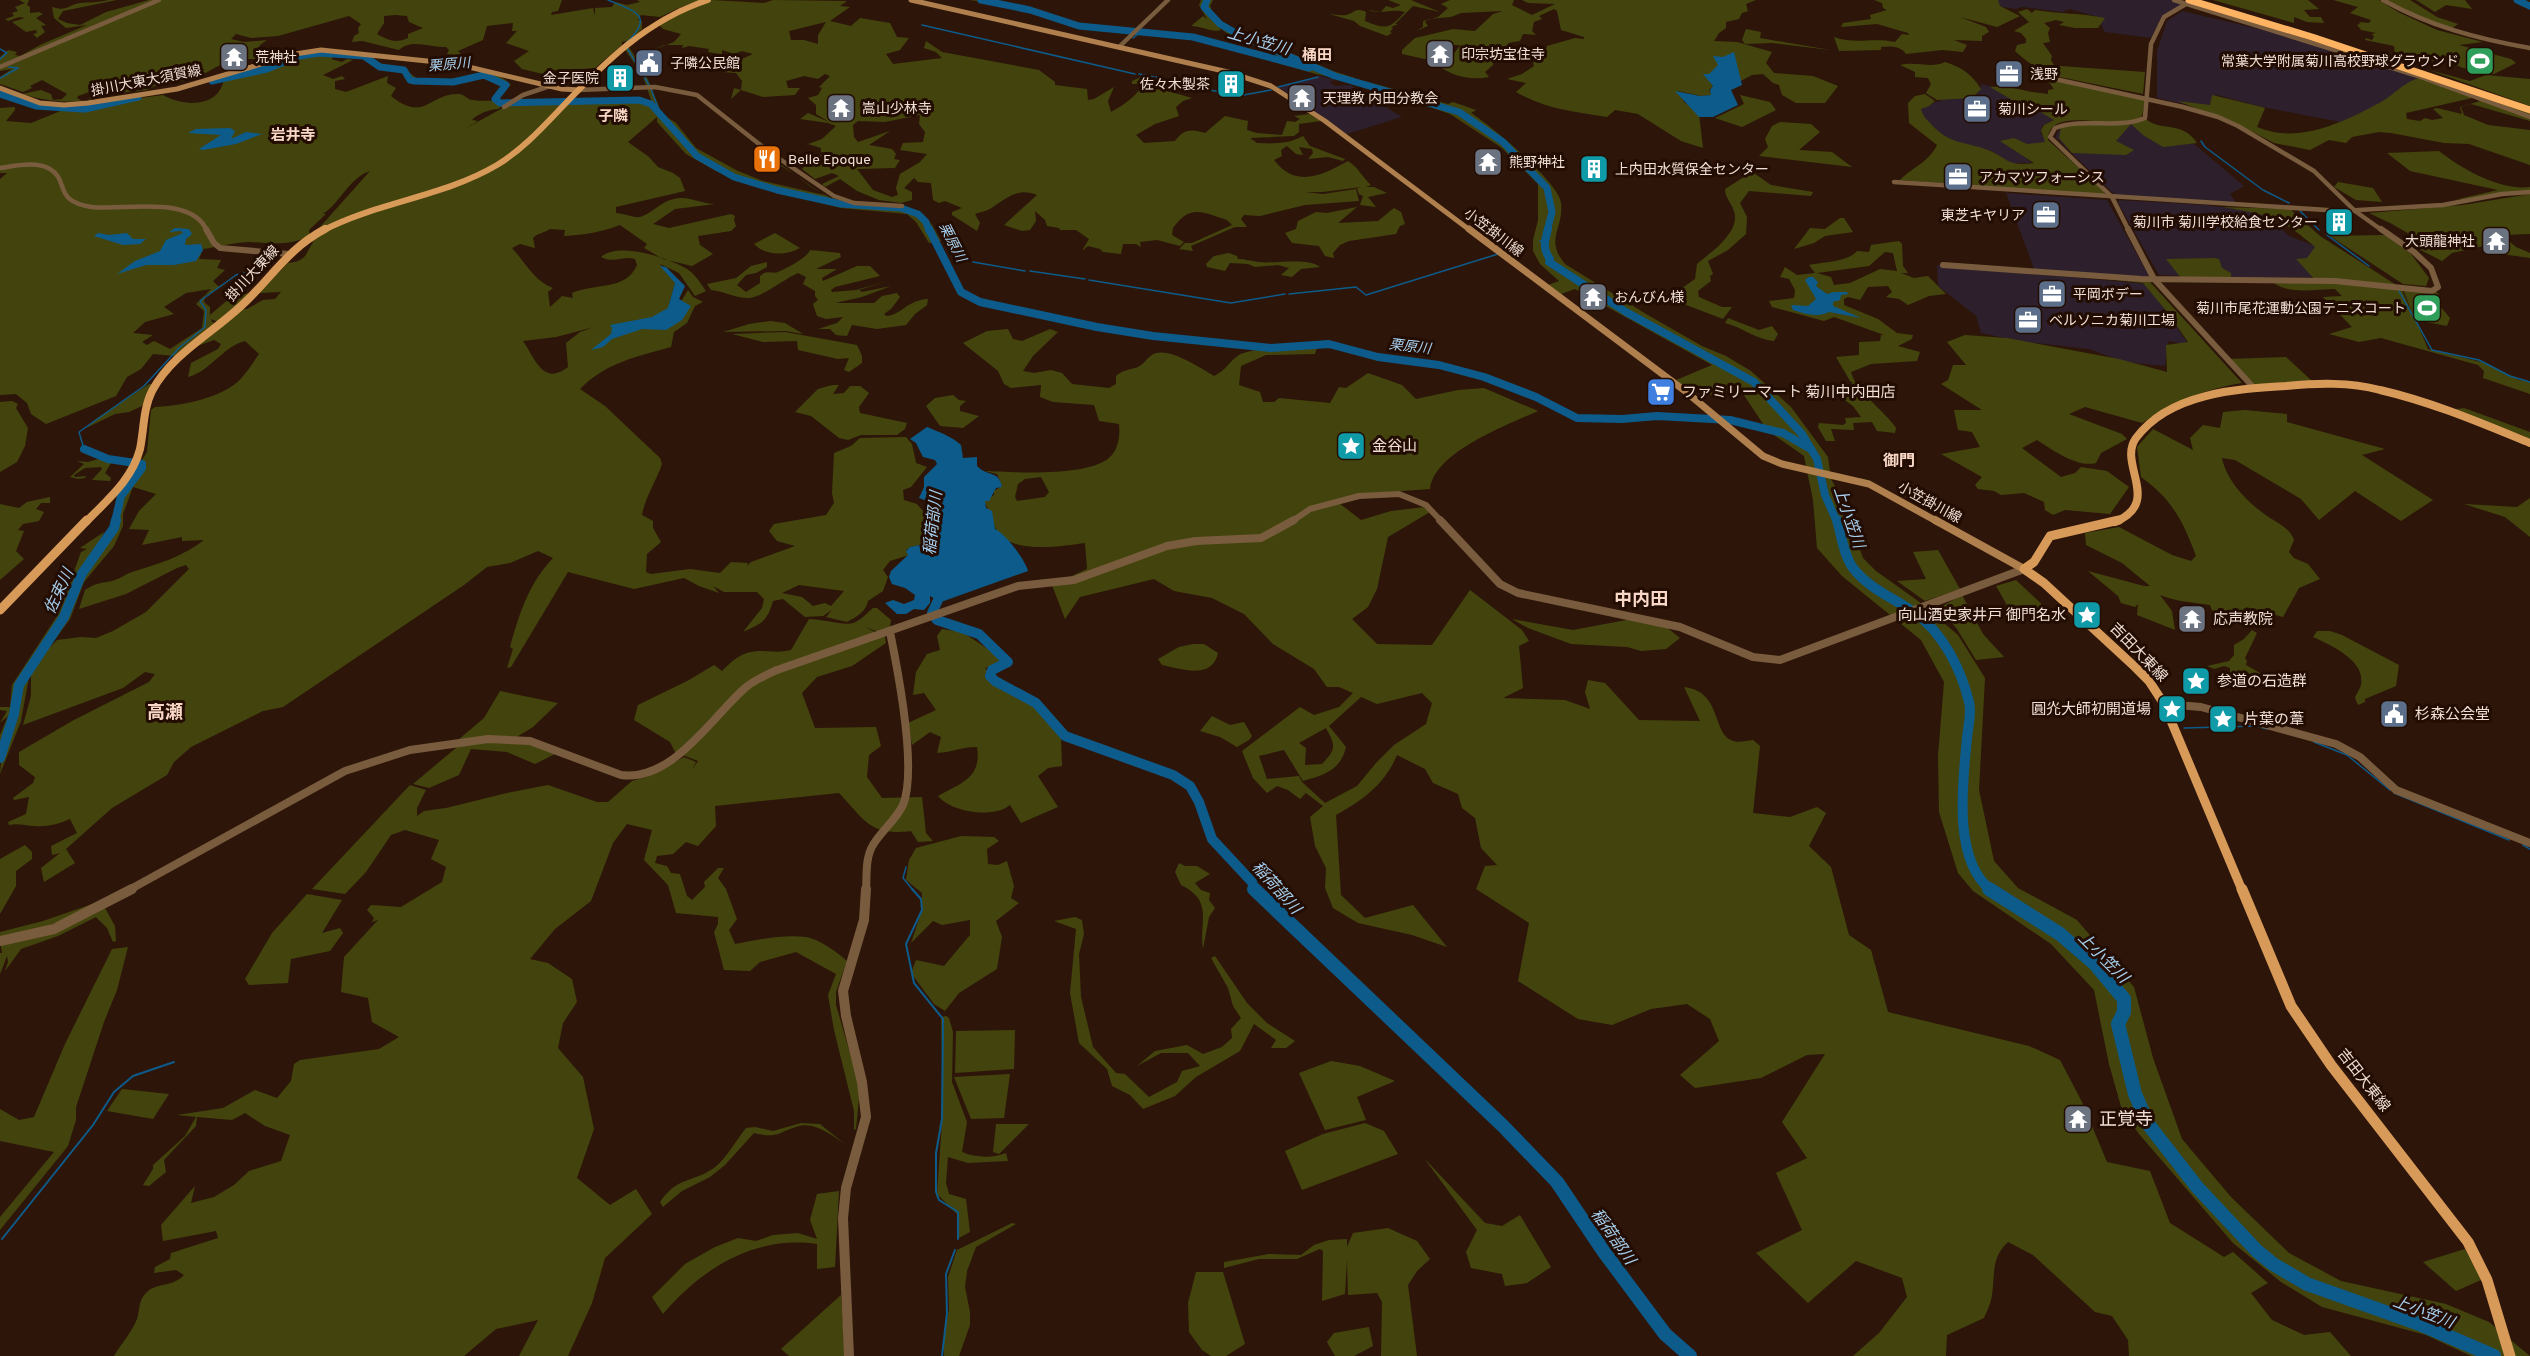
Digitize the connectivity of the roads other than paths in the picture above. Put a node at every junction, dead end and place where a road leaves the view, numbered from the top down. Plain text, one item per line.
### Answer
1 (159, 0) edge
2 (708, 0) edge
3 (911, 0) edge
4 (1168, 0) edge
5 (2174, 0) edge
6 (2197, 0) edge
7 (2383, 0) edge
8 (2187, 2) edge
9 (1119, 47) junction
10 (2530, 48) edge
11 (0, 67) edge
12 (2041, 76) dead end
13 (550, 86) junction
14 (0, 88) edge
15 (579, 90) junction
16 (2148, 99) junction
17 (506, 105) dead end
18 (2530, 109) edge
19 (2530, 117) edge
20 (0, 168) edge
21 (1894, 182) dead end
22 (2530, 192) edge
23 (2112, 197) junction
24 (902, 206) dead end
25 (2355, 211) junction
26 (289, 254) junction
27 (1943, 265) dead end
28 (2154, 279) junction
29 (2253, 387) junction
30 (2530, 443) edge
31 (1808, 470) joint
32 (1834, 475) joint
33 (2024, 569) junction
34 (0, 610) edge
35 (890, 632) junction
36 (2164, 704) junction
37 (2530, 843) edge
38 (0, 941) edge
39 (849, 1356) edge
40 (2510, 1356) edge

1 - 11 street
2 - 15 main road, 掛川大東線
3 - 9 main road, 小笠掛川線
4 - 9 street
5 - 8 street
6 - 18 highway
7 - 10 street
8 - 16 street
8 - 18 highway
8 - 19 street
9 - 31 main road, 小笠掛川線
12 - 16 street
13 - 14 main road, 掛川大東大須賀線
13 - 15 main road, 掛川大東大須賀線
13 - 17 street
15 - 24 street
15 - 26 main road, 掛川大東線
16 - 23 street
16 - 25 street
20 - 26 street
21 - 23 street
22 - 25 street
23 - 25 street
23 - 28 street
25 - 28 street
26 - 34 main road, 掛川大東線
27 - 28 street
28 - 29 street
29 - 30 main road
29 - 33 main road
31 - 32 main road, 小笠掛川線
32 - 33 main road, 小笠掛川線
33 - 35 street
33 - 36 main road, 吉田大東線
35 - 38 street
35 - 39 street
36 - 37 street
36 - 40 main road, 吉田大東線

